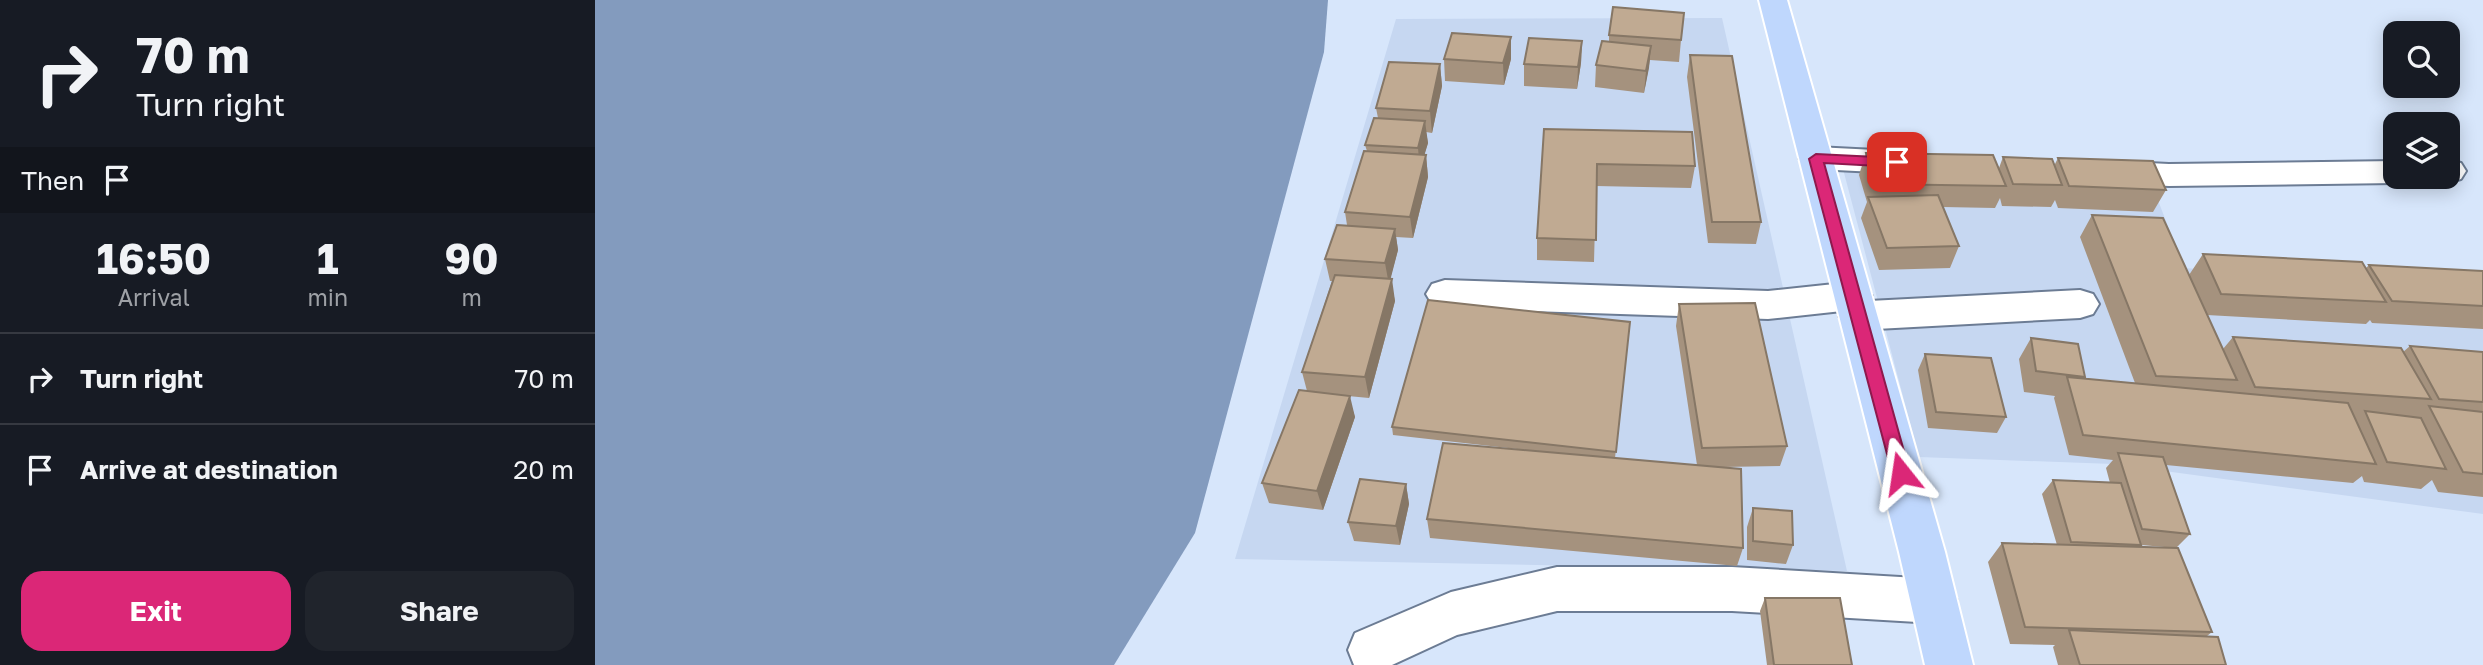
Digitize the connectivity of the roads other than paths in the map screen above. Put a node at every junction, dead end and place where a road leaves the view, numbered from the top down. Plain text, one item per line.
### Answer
1 (1773, 0) edge
2 (1816, 159) junction
3 (1951, 165) edge
4 (2074, 170) edge
5 (2383, 172) edge
6 (1445, 294) dead end
7 (2080, 304) dead end
8 (1855, 306) junction
9 (1934, 601) junction
10 (1372, 650) dead end
11 (1949, 665) edge

1 - 2 main road
2 - 3 street
2 - 8 main road
4 - 5 street
6 - 8 street
7 - 8 street
8 - 9 main road
9 - 10 street
9 - 11 main road

